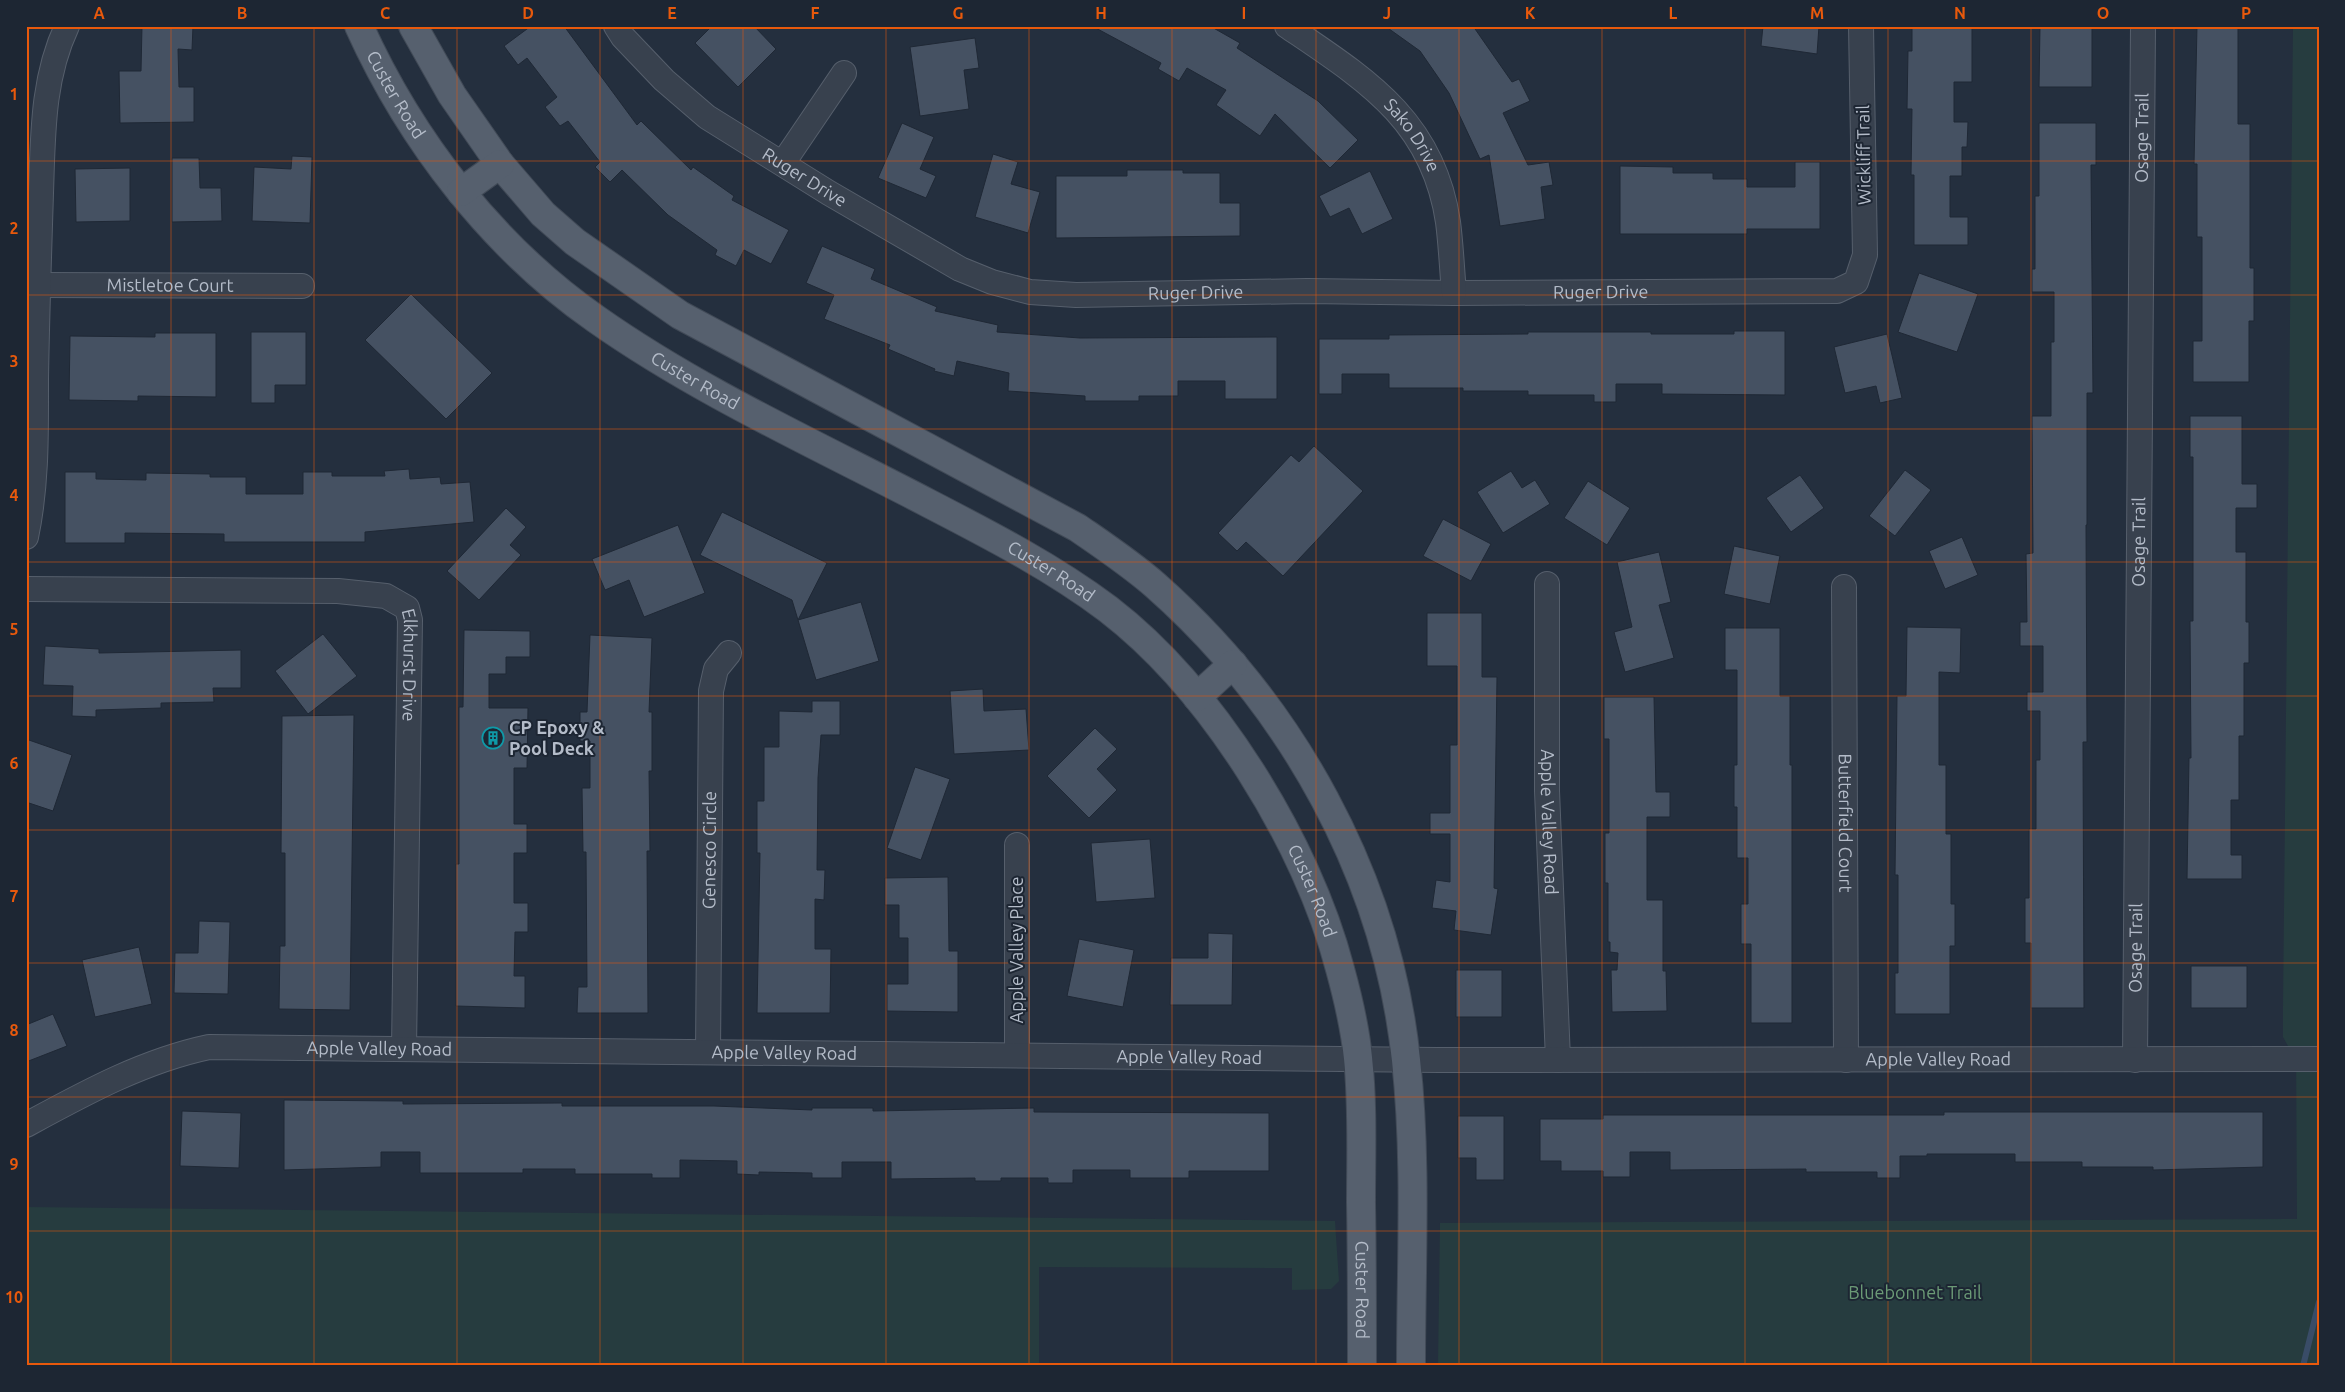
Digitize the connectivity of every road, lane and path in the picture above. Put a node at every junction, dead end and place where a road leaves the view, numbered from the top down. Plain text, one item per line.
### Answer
1 (67, 26) edge
2 (359, 26) edge
3 (413, 26) edge
4 (616, 26) edge
5 (1287, 26) edge
6 (1861, 26) edge
7 (2143, 26) edge
8 (844, 72) dead end
9 (783, 163) junction
10 (500, 164) junction
11 (460, 192) junction
12 (1856, 282) joint
13 (38, 285) junction
14 (302, 286) dead end
15 (1454, 294) junction
16 (26, 537) edge
17 (1548, 584) dead end
18 (1844, 587) dead end
19 (26, 589) edge
20 (729, 653) dead end
21 (1233, 664) junction
22 (1197, 697) junction
23 (1018, 845) dead end
24 (404, 1049) junction
25 (708, 1052) junction
26 (1016, 1055) junction
27 (1358, 1058) junction
28 (2319, 1059) edge
29 (1406, 1060) junction
30 (1558, 1060) junction
31 (1846, 1060) junction
32 (2135, 1060) junction
33 (26, 1125) edge
34 (1362, 1366) edge
35 (1410, 1366) edge

1 - 13 street
2 - 11 main road, Custer Road
3 - 10 main road
4 - 9 street, Ruger Drive
5 - 15 street, Sako Drive
6 - 12 street, Wickliff Trail
7 - 32 street, Osage Trail
8 - 9 street
9 - 15 street, Ruger Drive
10 - 11 main road
10 - 21 main road
11 - 22 main road, Custer Road
12 - 15 street, Ruger Drive
13 - 14 street, Mistletoe Court
13 - 16 street
17 - 30 street, Apple Valley Road
18 - 31 street, Butterfield Court
19 - 24 street, Elkhurst Drive
20 - 25 street, Genesco Circle
21 - 22 main road
21 - 29 main road
22 - 27 main road, Custer Road
23 - 26 street, Apple Valley Place
24 - 25 street, Apple Valley Road
24 - 33 street, Apple Valley Road
25 - 26 street, Apple Valley Road
26 - 27 street, Apple Valley Road
27 - 29 street, Apple Valley Road
27 - 34 main road, Custer Road
28 - 32 street, Apple Valley Road
29 - 30 street, Apple Valley Road
29 - 35 main road
30 - 31 street, Apple Valley Road
31 - 32 street, Apple Valley Road

